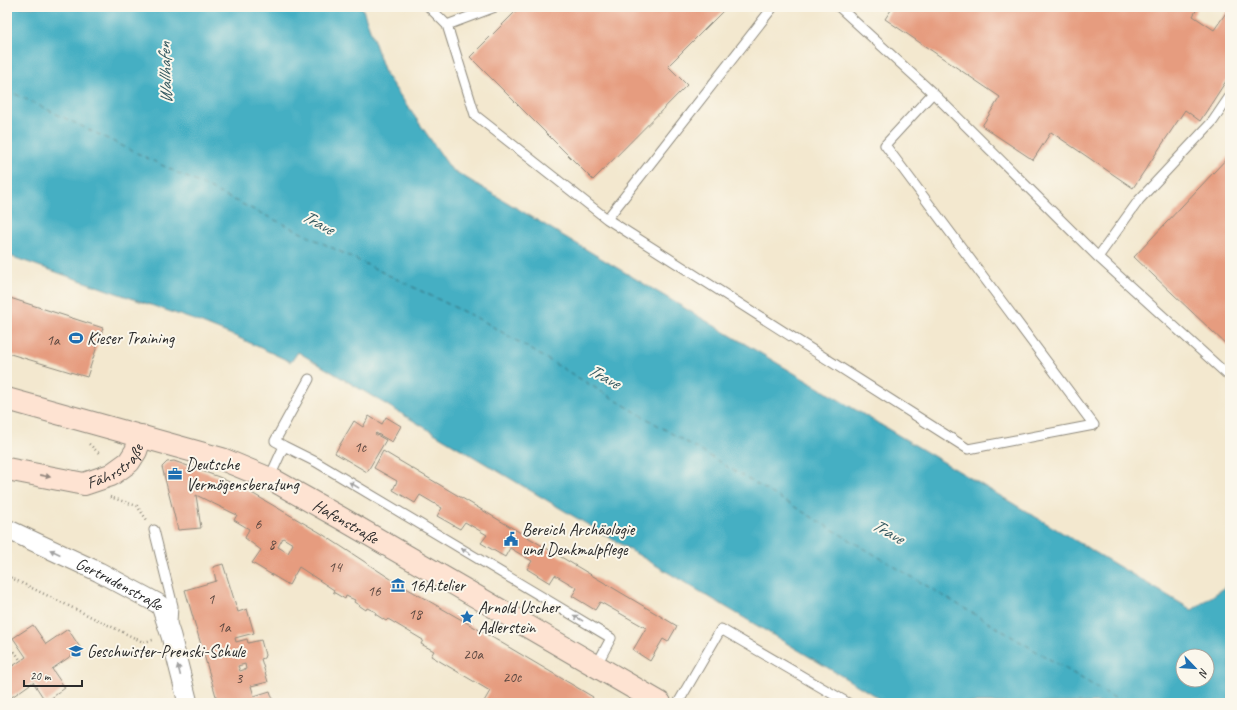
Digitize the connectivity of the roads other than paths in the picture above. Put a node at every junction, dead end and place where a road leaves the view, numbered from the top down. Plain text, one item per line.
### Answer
1 (429, 7) edge
2 (495, 7) edge
3 (773, 7) edge
4 (840, 7) edge
5 (447, 25) junction
6 (932, 93) junction
7 (1230, 96) edge
8 (607, 219) junction
9 (1098, 257) junction
10 (1230, 377) edge
11 (308, 378) dead end
12 (7, 399) edge
13 (141, 436) junction
14 (284, 446) junction
15 (7, 469) edge
16 (270, 479) junction
17 (7, 529) edge
18 (154, 530) road end
19 (171, 636) junction
20 (596, 666) junction
21 (188, 703) edge
22 (660, 703) edge
23 (678, 703) edge
24 (848, 703) edge

1 - 5 lane
2 - 5 lane
3 - 8 lane
4 - 6 lane
5 - 8 lane
6 - 8 lane
6 - 9 lane
7 - 9 lane
9 - 10 lane
11 - 14 lane
12 - 13 main road, Hafenstraße
15 -> 13 main road, Fährstraße
13 - 16 main road, Hafenstraße
14 - 16 lane
20 -> 14 lane
16 - 20 main road, Hafenstraße
19 -> 17 street, Gertrudenstraße
18 - 19 lane
21 -> 19 street, Gertrudenstraße
20 - 22 main road, Hafenstraße
23 - 24 lane

